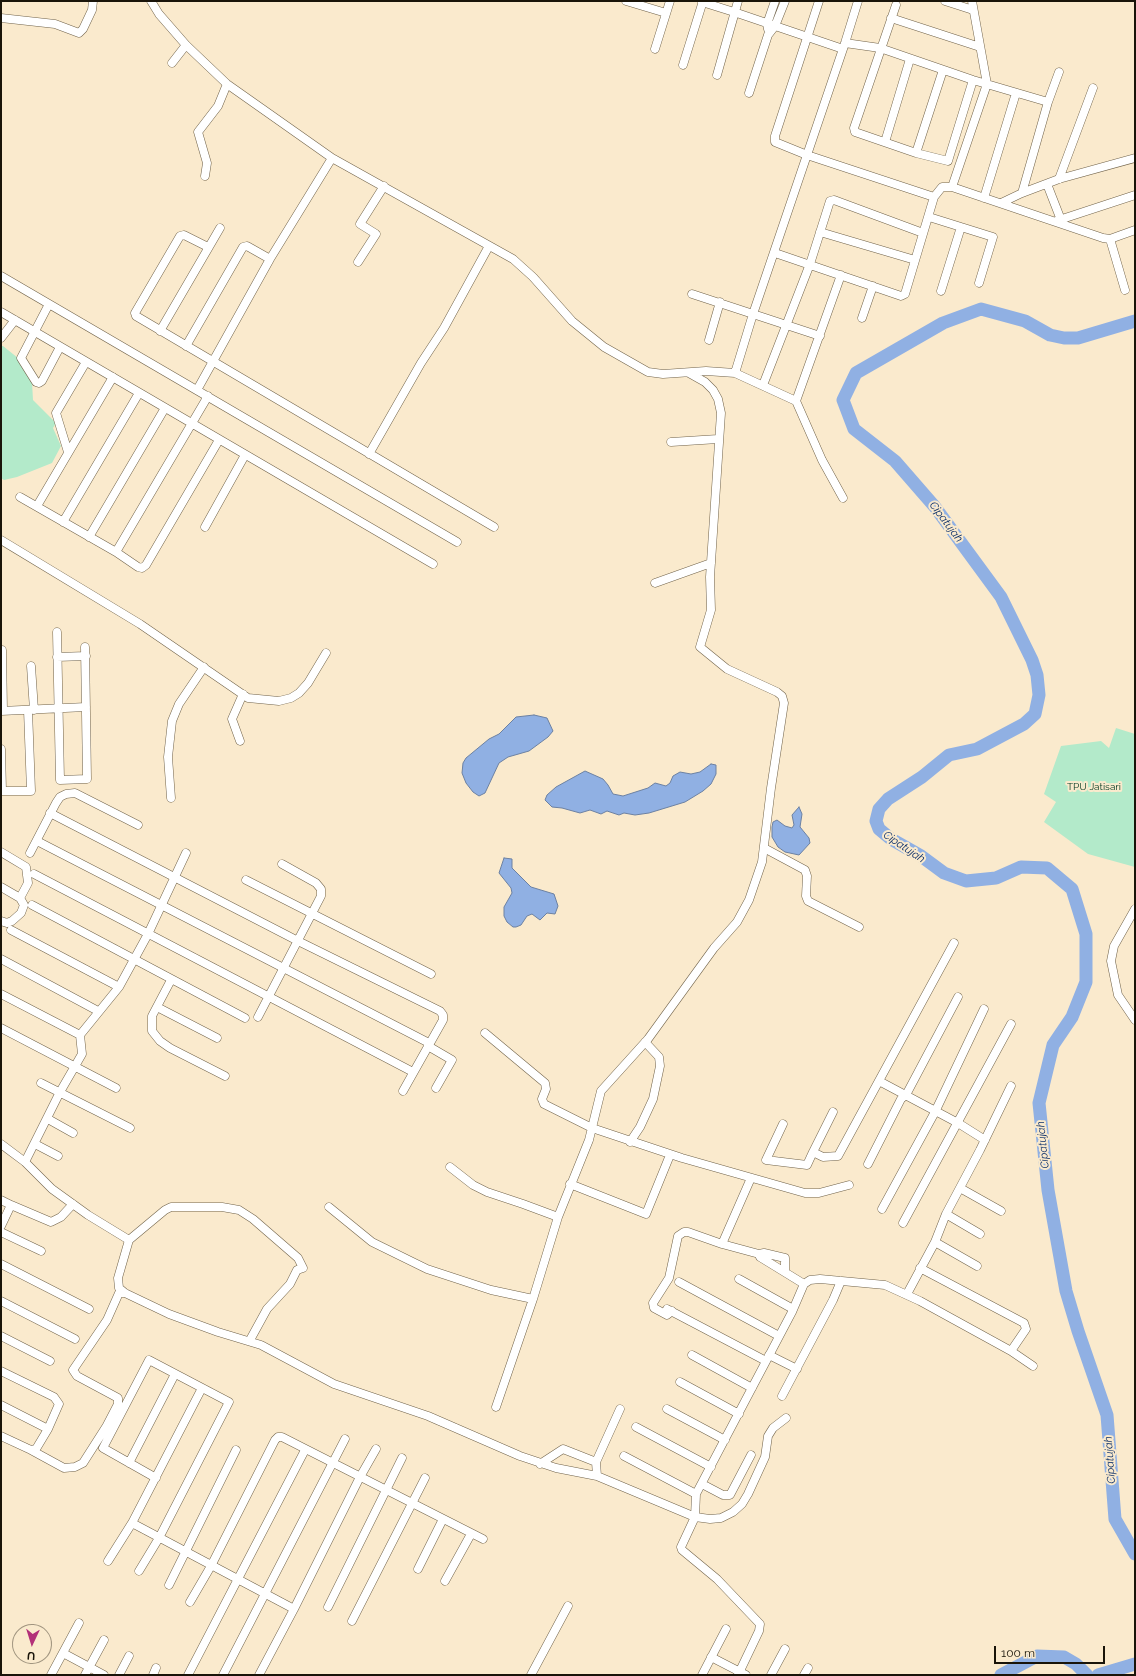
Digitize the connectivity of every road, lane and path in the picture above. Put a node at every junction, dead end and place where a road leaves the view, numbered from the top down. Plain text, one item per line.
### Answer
1 (93, 1) edge
2 (151, 1) edge
3 (626, 1) edge
4 (670, 1) edge
5 (738, 1) edge
6 (776, 1) edge
7 (785, 1) edge
8 (819, 1) edge
9 (945, 1) edge
10 (972, 1) edge
11 (702, 2) edge
12 (854, 2) edge
13 (896, 5) dead end
14 (973, 10) junction
15 (734, 12) junction
16 (666, 13) junction
17 (1, 18) edge
18 (891, 18) junction
19 (771, 25) junction
20 (807, 38) junction
21 (186, 45) junction
22 (844, 46) junction
23 (980, 47) junction
24 (880, 48) junction
25 (655, 49) dead end
26 (910, 59) junction
27 (172, 63) dead end
28 (684, 65) dead end
29 (943, 70) junction
30 (1059, 72) dead end
31 (717, 75) dead end
32 (973, 80) junction
33 (227, 84) junction
34 (987, 84) junction
35 (1093, 88) dead end
36 (749, 93) dead end
37 (1016, 93) junction
38 (1048, 102) junction
39 (886, 142) junction
40 (916, 153) junction
41 (807, 155) junction
42 (332, 158) junction
43 (1135, 158) edge
44 (205, 176) dead end
45 (1059, 180) junction
46 (1047, 184) junction
47 (384, 186) junction
48 (952, 187) junction
49 (1022, 193) junction
50 (1135, 195) edge
51 (934, 197) junction
52 (984, 198) junction
53 (1001, 203) junction
54 (929, 217) junction
55 (1058, 220) junction
56 (220, 228) dead end
57 (960, 228) junction
58 (1135, 230) edge
59 (820, 232) junction
60 (923, 232) junction
61 (1110, 239) junction
62 (489, 246) junction
63 (208, 247) junction
64 (775, 253) junction
65 (270, 260) junction
66 (915, 260) junction
67 (358, 262) dead end
68 (810, 264) junction
69 (841, 275) junction
70 (1, 276) edge
71 (979, 283) dead end
72 (873, 286) junction
73 (1125, 290) dead end
74 (941, 292) dead end
75 (692, 294) dead end
76 (720, 302) junction
77 (49, 304) junction
78 (1, 312) edge
79 (753, 314) junction
80 (862, 318) dead end
81 (15, 320) junction
82 (788, 325) junction
83 (160, 331) junction
84 (34, 332) junction
85 (820, 336) junction
86 (1, 338) edge
87 (708, 340) dead end
88 (60, 346) junction
89 (186, 346) junction
90 (86, 362) junction
91 (213, 362) junction
92 (735, 372) junction
93 (689, 373) junction
94 (113, 377) junction
95 (763, 385) junction
96 (197, 390) junction
97 (139, 393) junction
98 (208, 396) junction
99 (796, 402) junction
100 (165, 408) junction
101 (192, 424) junction
102 (718, 439) junction
103 (219, 440) junction
104 (671, 442) dead end
105 (68, 452) junction
106 (369, 454) junction
107 (245, 455) junction
108 (20, 497) dead end
109 (843, 498) dead end
110 (37, 506) junction
111 (63, 522) junction
112 (205, 527) dead end
113 (494, 527) dead end
114 (89, 537) junction
115 (1, 540) edge
116 (457, 542) dead end
117 (116, 552) junction
118 (711, 563) junction
119 (433, 564) dead end
120 (655, 583) dead end
121 (57, 632) dead end
122 (86, 647) dead end
123 (2, 650) edge
124 (326, 653) dead end
125 (86, 656) junction
126 (57, 657) junction
127 (31, 666) dead end
128 (204, 666) junction
129 (243, 694) junction
130 (86, 707) junction
131 (57, 709) junction
132 (31, 710) junction
133 (2, 711) edge
134 (240, 741) dead end
135 (1, 749) edge
136 (171, 798) dead end
137 (50, 813) junction
138 (138, 825) dead end
139 (37, 841) junction
140 (764, 848) junction
141 (1, 852) edge
142 (30, 853) dead end
143 (186, 853) dead end
144 (282, 864) dead end
145 (34, 874) dead end
146 (175, 878) junction
147 (246, 880) dead end
148 (1, 887) edge
149 (20, 898) junction
150 (32, 905) dead end
151 (161, 906) junction
152 (1135, 909) edge
153 (312, 914) junction
154 (1, 921) edge
155 (859, 927) dead end
156 (11, 930) dead end
157 (148, 934) junction
158 (298, 941) junction
159 (954, 943) dead end
160 (1, 959) edge
161 (133, 960) junction
162 (284, 969) junction
163 (431, 974) dead end
164 (171, 980) junction
165 (119, 987) junction
166 (1, 994) edge
167 (269, 997) junction
168 (958, 997) dead end
169 (157, 1006) junction
170 (984, 1009) dead end
171 (98, 1011) junction
172 (258, 1017) dead end
173 (245, 1018) dead end
174 (1135, 1020) edge
175 (1011, 1024) dead end
176 (1, 1028) edge
177 (486, 1033) dead end
178 (80, 1035) junction
179 (217, 1038) dead end
180 (645, 1042) junction
181 (429, 1044) junction
182 (75, 1066) junction
183 (413, 1072) junction
184 (225, 1076) dead end
185 (879, 1081) junction
186 (41, 1083) dead end
187 (1011, 1086) dead end
188 (116, 1088) dead end
189 (436, 1088) dead end
190 (403, 1091) dead end
191 (60, 1092) junction
192 (906, 1095) junction
193 (833, 1112) dead end
194 (935, 1112) junction
195 (48, 1119) junction
196 (958, 1123) junction
197 (783, 1124) dead end
198 (130, 1128) dead end
199 (592, 1128) junction
200 (73, 1133) dead end
201 (985, 1140) junction
202 (630, 1142) junction
203 (1, 1144) edge
204 (35, 1144) junction
205 (813, 1152) junction
206 (670, 1155) junction
207 (58, 1156) dead end
208 (25, 1162) junction
209 (868, 1164) dead end
210 (450, 1167) dead end
211 (752, 1178) junction
212 (570, 1184) junction
213 (849, 1185) dead end
214 (960, 1188) junction
215 (1, 1200) edge
216 (73, 1204) junction
217 (11, 1206) junction
218 (329, 1207) dead end
219 (882, 1209) dead end
220 (1001, 1210) dead end
221 (946, 1214) junction
222 (558, 1217) junction
223 (903, 1223) dead end
224 (1, 1226) edge
225 (1, 1232) edge
226 (980, 1234) dead end
227 (129, 1240) junction
228 (935, 1242) junction
229 (722, 1244) junction
230 (41, 1252) dead end
231 (759, 1254) junction
232 (1, 1264) edge
233 (977, 1266) dead end
234 (920, 1268) junction
235 (785, 1272) junction
236 (739, 1279) dead end
237 (841, 1281) junction
238 (679, 1282) dead end
239 (804, 1284) junction
240 (125, 1293) junction
241 (906, 1294) junction
242 (533, 1299) junction
243 (1, 1301) edge
244 (89, 1309) dead end
245 (793, 1309) junction
246 (1, 1336) edge
247 (779, 1336) junction
248 (75, 1339) dead end
249 (250, 1340) junction
250 (1011, 1351) junction
251 (692, 1355) dead end
252 (767, 1358) junction
253 (50, 1361) dead end
254 (1033, 1366) dead end
255 (797, 1369) junction
256 (1, 1371) edge
257 (175, 1374) junction
258 (680, 1382) dead end
259 (202, 1388) junction
260 (752, 1388) junction
261 (782, 1396) dead end
262 (1, 1406) edge
263 (496, 1407) dead end
264 (620, 1409) dead end
265 (667, 1409) dead end
266 (739, 1414) junction
267 (786, 1418) dead end
268 (636, 1427) dead end
269 (48, 1429) junction
270 (1, 1436) edge
271 (345, 1439) dead end
272 (725, 1440) junction
273 (376, 1449) dead end
274 (31, 1450) junction
275 (236, 1450) dead end
276 (305, 1450) junction
277 (751, 1455) dead end
278 (624, 1456) dead end
279 (402, 1458) dead end
280 (596, 1462) junction
281 (129, 1463) junction
282 (332, 1463) junction
283 (540, 1464) junction
284 (711, 1467) junction
285 (597, 1476) junction
286 (360, 1477) junction
287 (156, 1478) junction
288 (425, 1478) dead end
289 (702, 1484) junction
290 (386, 1491) junction
291 (696, 1494) junction
292 (413, 1505) junction
293 (695, 1517) junction
294 (443, 1519) junction
295 (132, 1523) junction
296 (471, 1534) junction
297 (159, 1538) junction
298 (482, 1539) dead end
299 (186, 1553) junction
300 (108, 1561) dead end
301 (211, 1566) junction
302 (418, 1569) dead end
303 (139, 1571) dead end
304 (238, 1581) junction
305 (445, 1581) dead end
306 (169, 1585) dead end
307 (266, 1595) junction
308 (190, 1602) dead end
309 (568, 1606) dead end
310 (328, 1607) dead end
311 (294, 1609) junction
312 (352, 1621) dead end
313 (79, 1623) dead end
314 (726, 1629) dead end
315 (104, 1640) dead end
316 (785, 1649) dead end
317 (63, 1653) junction
318 (129, 1656) dead end
319 (711, 1657) junction
320 (89, 1667) junction
321 (741, 1674) edge
322 (51, 1675) edge
323 (85, 1675) edge
324 (104, 1675) edge
325 (119, 1675) edge
326 (188, 1675) edge
327 (223, 1675) edge
328 (259, 1675) edge
329 (531, 1675) edge
330 (702, 1675) edge
331 (771, 1675) edge

1 - 17 street
2 - 21 street
3 - 16 street
4 - 16 street
5 - 15 street
6 - 19 street
7 - 19 street
8 - 20 street
9 - 14 street
10 - 14 street
11 - 15 street
11 - 28 street
12 - 22 street
13 - 18 street
14 - 23 street
15 - 19 street
15 - 31 street
16 - 25 street
18 - 23 street
18 - 24 street
19 - 20 street
19 - 36 street
20 - 22 street
20 - 41 street
21 - 27 street
21 - 33 street
22 - 24 street
22 - 41 street
23 - 34 street
24 - 26 street
24 - 39 street
26 - 29 street
26 - 39 street
29 - 32 street
29 - 40 street
30 - 38 street
32 - 34 street
32 - 40 street
33 - 42 street
33 - 44 street
34 - 37 street
34 - 48 street
35 - 45 street
37 - 38 street
37 - 52 street
38 - 49 street
39 - 40 street
41 - 51 street
41 - 64 street
42 - 47 street
42 - 65 street
43 - 45 street
45 - 46 street
46 - 49 street
46 - 55 street
47 - 62 street
47 - 67 street
48 - 51 street
48 - 52 street
49 - 53 street
50 - 55 street
51 - 54 street
52 - 53 street
53 - 55 street
54 - 57 street
54 - 60 street
55 - 61 street
56 - 63 street
57 - 71 street
57 - 74 street
58 - 61 street
59 - 60 street
59 - 66 street
59 - 68 street
60 - 66 street
61 - 73 street
62 - 93 street
62 - 106 street
63 - 83 street
63 - 83 street
64 - 68 street
64 - 79 street
65 - 89 street
65 - 91 street
66 - 72 street
68 - 69 street
68 - 82 street
69 - 72 street
69 - 85 street
70 - 77 street
72 - 80 street
75 - 76 street
76 - 79 street
76 - 87 street
77 - 84 street
77 - 96 street
78 - 81 street
79 - 82 street
79 - 92 street
81 - 84 street
81 - 86 street
82 - 85 street
82 - 95 street
83 - 89 street
84 - 88 street
84 - 88 street
85 - 99 street
88 - 90 street
89 - 91 street
90 - 94 street
90 - 105 street
91 - 96 street
91 - 106 street
92 - 93 street
92 - 95 street
93 - 102 street
94 - 97 street
94 - 105 street
95 - 99 street
96 - 98 street
97 - 100 street
97 - 111 street
98 - 101 street
98 - 116 street
99 - 109 street
100 - 101 street
100 - 114 street
101 - 103 street
101 - 117 street
102 - 104 street
102 - 118 street
103 - 107 street
103 - 117 street
105 - 110 street
106 - 113 street
107 - 112 street
107 - 119 street
108 - 110 street
110 - 111 street
111 - 114 street
114 - 117 street
115 - 128 street
118 - 120 street
118 - 140 street
121 - 126 street
122 - 125 street
123 - 133 street
124 - 129 street
125 - 126 street
125 - 130 street
126 - 131 street
127 - 132 street
128 - 129 street
128 - 136 street
129 - 134 street
130 - 131 street
130 - 131 street
131 - 132 street
132 - 133 street
132 - 135 street
137 - 138 street
137 - 139 street
137 - 146 street
139 - 142 street
139 - 151 street
140 - 155 street
140 - 180 street
141 - 149 street
143 - 146 street
144 - 153 street
145 - 157 street
146 - 151 street
146 - 158 street
147 - 153 street
148 - 149 street
149 - 154 street
150 - 161 street
151 - 157 street
151 - 162 street
152 - 174 street
153 - 158 street
153 - 163 street
156 - 165 street
157 - 161 street
157 - 167 street
158 - 162 street
158 - 181 street
159 - 185 street
160 - 171 street
161 - 164 street
161 - 165 street
162 - 167 street
162 - 181 street
164 - 169 street
164 - 173 street
165 - 171 street
166 - 178 street
167 - 172 street
167 - 183 street
168 - 192 street
169 - 179 street
169 - 184 street
170 - 194 street
171 - 178 street
175 - 196 street
176 - 182 street
177 - 199 street
178 - 182 street
180 - 199 street
180 - 202 street
181 - 183 street
181 - 189 street
182 - 188 street
182 - 191 street
183 - 190 street
185 - 192 street
185 - 205 street
186 - 191 street
187 - 201 street
191 - 195 street
191 - 198 street
192 - 194 street
192 - 209 street
193 - 205 street
194 - 196 street
194 - 219 street
195 - 200 street
195 - 204 street
196 - 201 street
196 - 223 street
197 - 205 street
199 - 202 street
199 - 212 street
201 - 214 street
202 - 206 street
203 - 208 street
204 - 207 street
204 - 208 street
206 - 211 street
206 - 212 street
208 - 216 street
210 - 222 street
211 - 213 street
211 - 229 street
212 - 222 street
214 - 220 street
214 - 221 street
215 - 217 street
216 - 217 street
216 - 227 street
217 - 224 street
218 - 242 street
221 - 226 street
221 - 228 street
222 - 242 street
225 - 230 street
227 - 240 street
227 - 249 street
228 - 233 street
228 - 234 street
229 - 231 street
229 - 252 street
231 - 235 street
231 - 235 street
232 - 244 street
234 - 241 street
234 - 250 street
235 - 239 street
236 - 245 street
237 - 239 street
237 - 241 street
237 - 255 street
238 - 247 street
239 - 245 street
240 - 249 street
240 - 274 street
241 - 250 street
242 - 263 street
243 - 248 street
245 - 247 street
246 - 253 street
247 - 252 street
249 - 283 street
250 - 254 street
251 - 260 street
252 - 255 street
252 - 260 street
255 - 261 street
256 - 269 street
257 - 259 street
257 - 281 street
257 - 281 street
258 - 266 street
259 - 287 street
259 - 297 street
260 - 266 street
262 - 269 street
264 - 280 street
265 - 272 street
266 - 272 street
267 - 293 street
268 - 284 street
269 - 274 street
270 - 274 street
271 - 282 street
272 - 284 street
273 - 286 street
275 - 299 street
276 - 282 street
276 - 301 street
276 - 304 street
277 - 289 street
278 - 291 street
279 - 290 street
280 - 283 street
280 - 285 street
281 - 287 street
282 - 286 street
282 - 307 street
283 - 285 street
284 - 289 street
285 - 293 street
286 - 290 street
286 - 311 street
287 - 295 street
288 - 292 street
289 - 291 street
290 - 292 street
290 - 310 street
291 - 293 street
292 - 294 street
292 - 312 street
293 - 321 street
294 - 296 street
294 - 302 street
295 - 297 street
295 - 300 street
296 - 298 street
296 - 305 street
297 - 299 street
297 - 303 street
299 - 301 street
299 - 306 street
301 - 304 street
301 - 308 street
304 - 307 street
304 - 326 street
307 - 311 street
307 - 327 street
309 - 329 street
311 - 328 street
313 - 317 street
314 - 319 street
315 - 320 street
316 - 331 street
317 - 320 street
317 - 322 street
318 - 325 street
319 - 321 street
319 - 330 street
320 - 323 street
320 - 324 street

